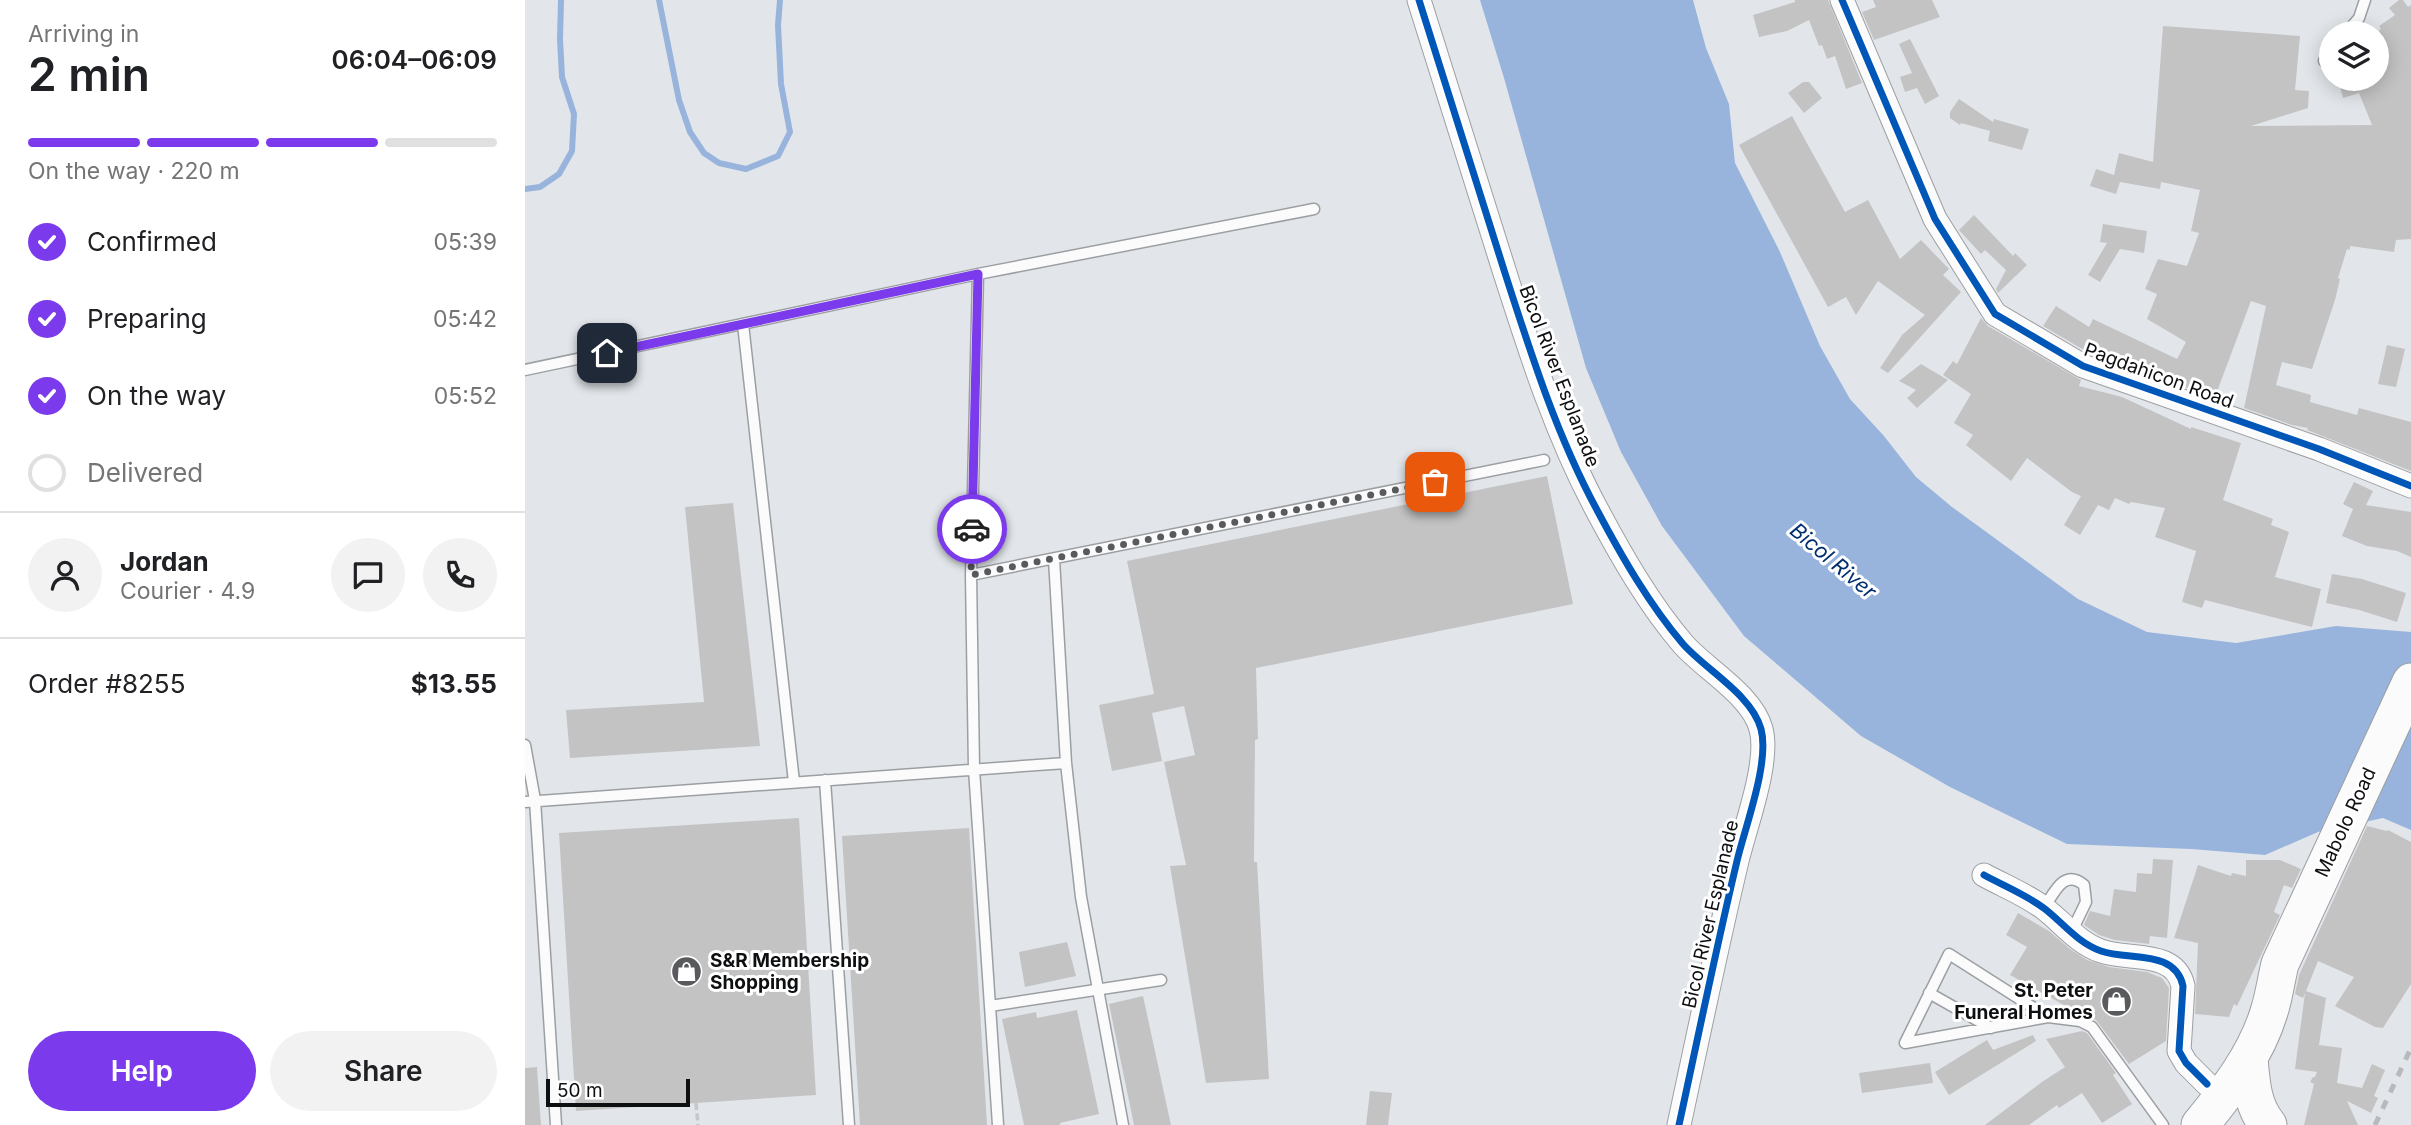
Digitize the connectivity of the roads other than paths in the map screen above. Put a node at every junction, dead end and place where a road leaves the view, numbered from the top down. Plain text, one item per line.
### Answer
1 (1419, 0) edge
2 (1842, 0) edge
3 (2365, 0) edge
4 (2356, 21) edge
5 (1314, 209) dead end
6 (978, 274) junction
7 (743, 324) junction
8 (525, 370) edge
9 (1544, 460) dead end
10 (2411, 486) edge
11 (1054, 559) junction
12 (971, 575) junction
13 (2411, 682) edge
14 (525, 745) edge
15 (1066, 763) junction
16 (974, 769) junction
17 (825, 780) junction
18 (794, 782) junction
19 (530, 801) edge
20 (1984, 875) dead end
21 (2044, 908) junction
22 (2071, 933) junction
23 (2280, 964) junction
24 (1161, 980) dead end
25 (1097, 990) junction
26 (1929, 993) junction
27 (990, 1006) junction
28 (2048, 1017) junction
29 (1991, 1028) junction
30 (2249, 1058) junction
31 (2207, 1084) junction
32 (2182, 1123) edge
33 (556, 1125) edge
34 (849, 1125) edge
35 (998, 1125) edge
36 (1123, 1125) edge
37 (1679, 1125) edge
38 (2268, 1125) edge

1 - 37 street, Bicol River Esplanade
2 - 10 street, Pagdahicon Road
3 - 4 lane
5 - 6 lane
6 - 7 lane
6 - 12 lane
7 - 8 lane
7 - 18 lane
9 - 11 lane
11 - 12 lane
11 - 15 lane
12 - 16 lane
13 - 23 highway, Mabolo Road
14 - 19 lane
15 - 16 lane
15 - 25 lane
16 - 17 lane
16 - 27 lane
17 - 18 lane
17 - 34 lane
18 - 19 lane
19 - 33 lane
20 - 21 street
21 - 22 street
21 - 22 lane
22 - 31 street
23 - 30 highway, Mabolo Road
23 - 31 highway, Mabolo Road
24 - 25 lane
25 - 27 lane
25 - 36 lane
26 - 28 lane
26 - 29 lane
26 - 29 lane
27 - 35 lane
28 - 29 lane
28 - 32 lane
30 - 32 highway, Mabolo Road
30 - 38 highway
31 - 32 highway, Mabolo Road

